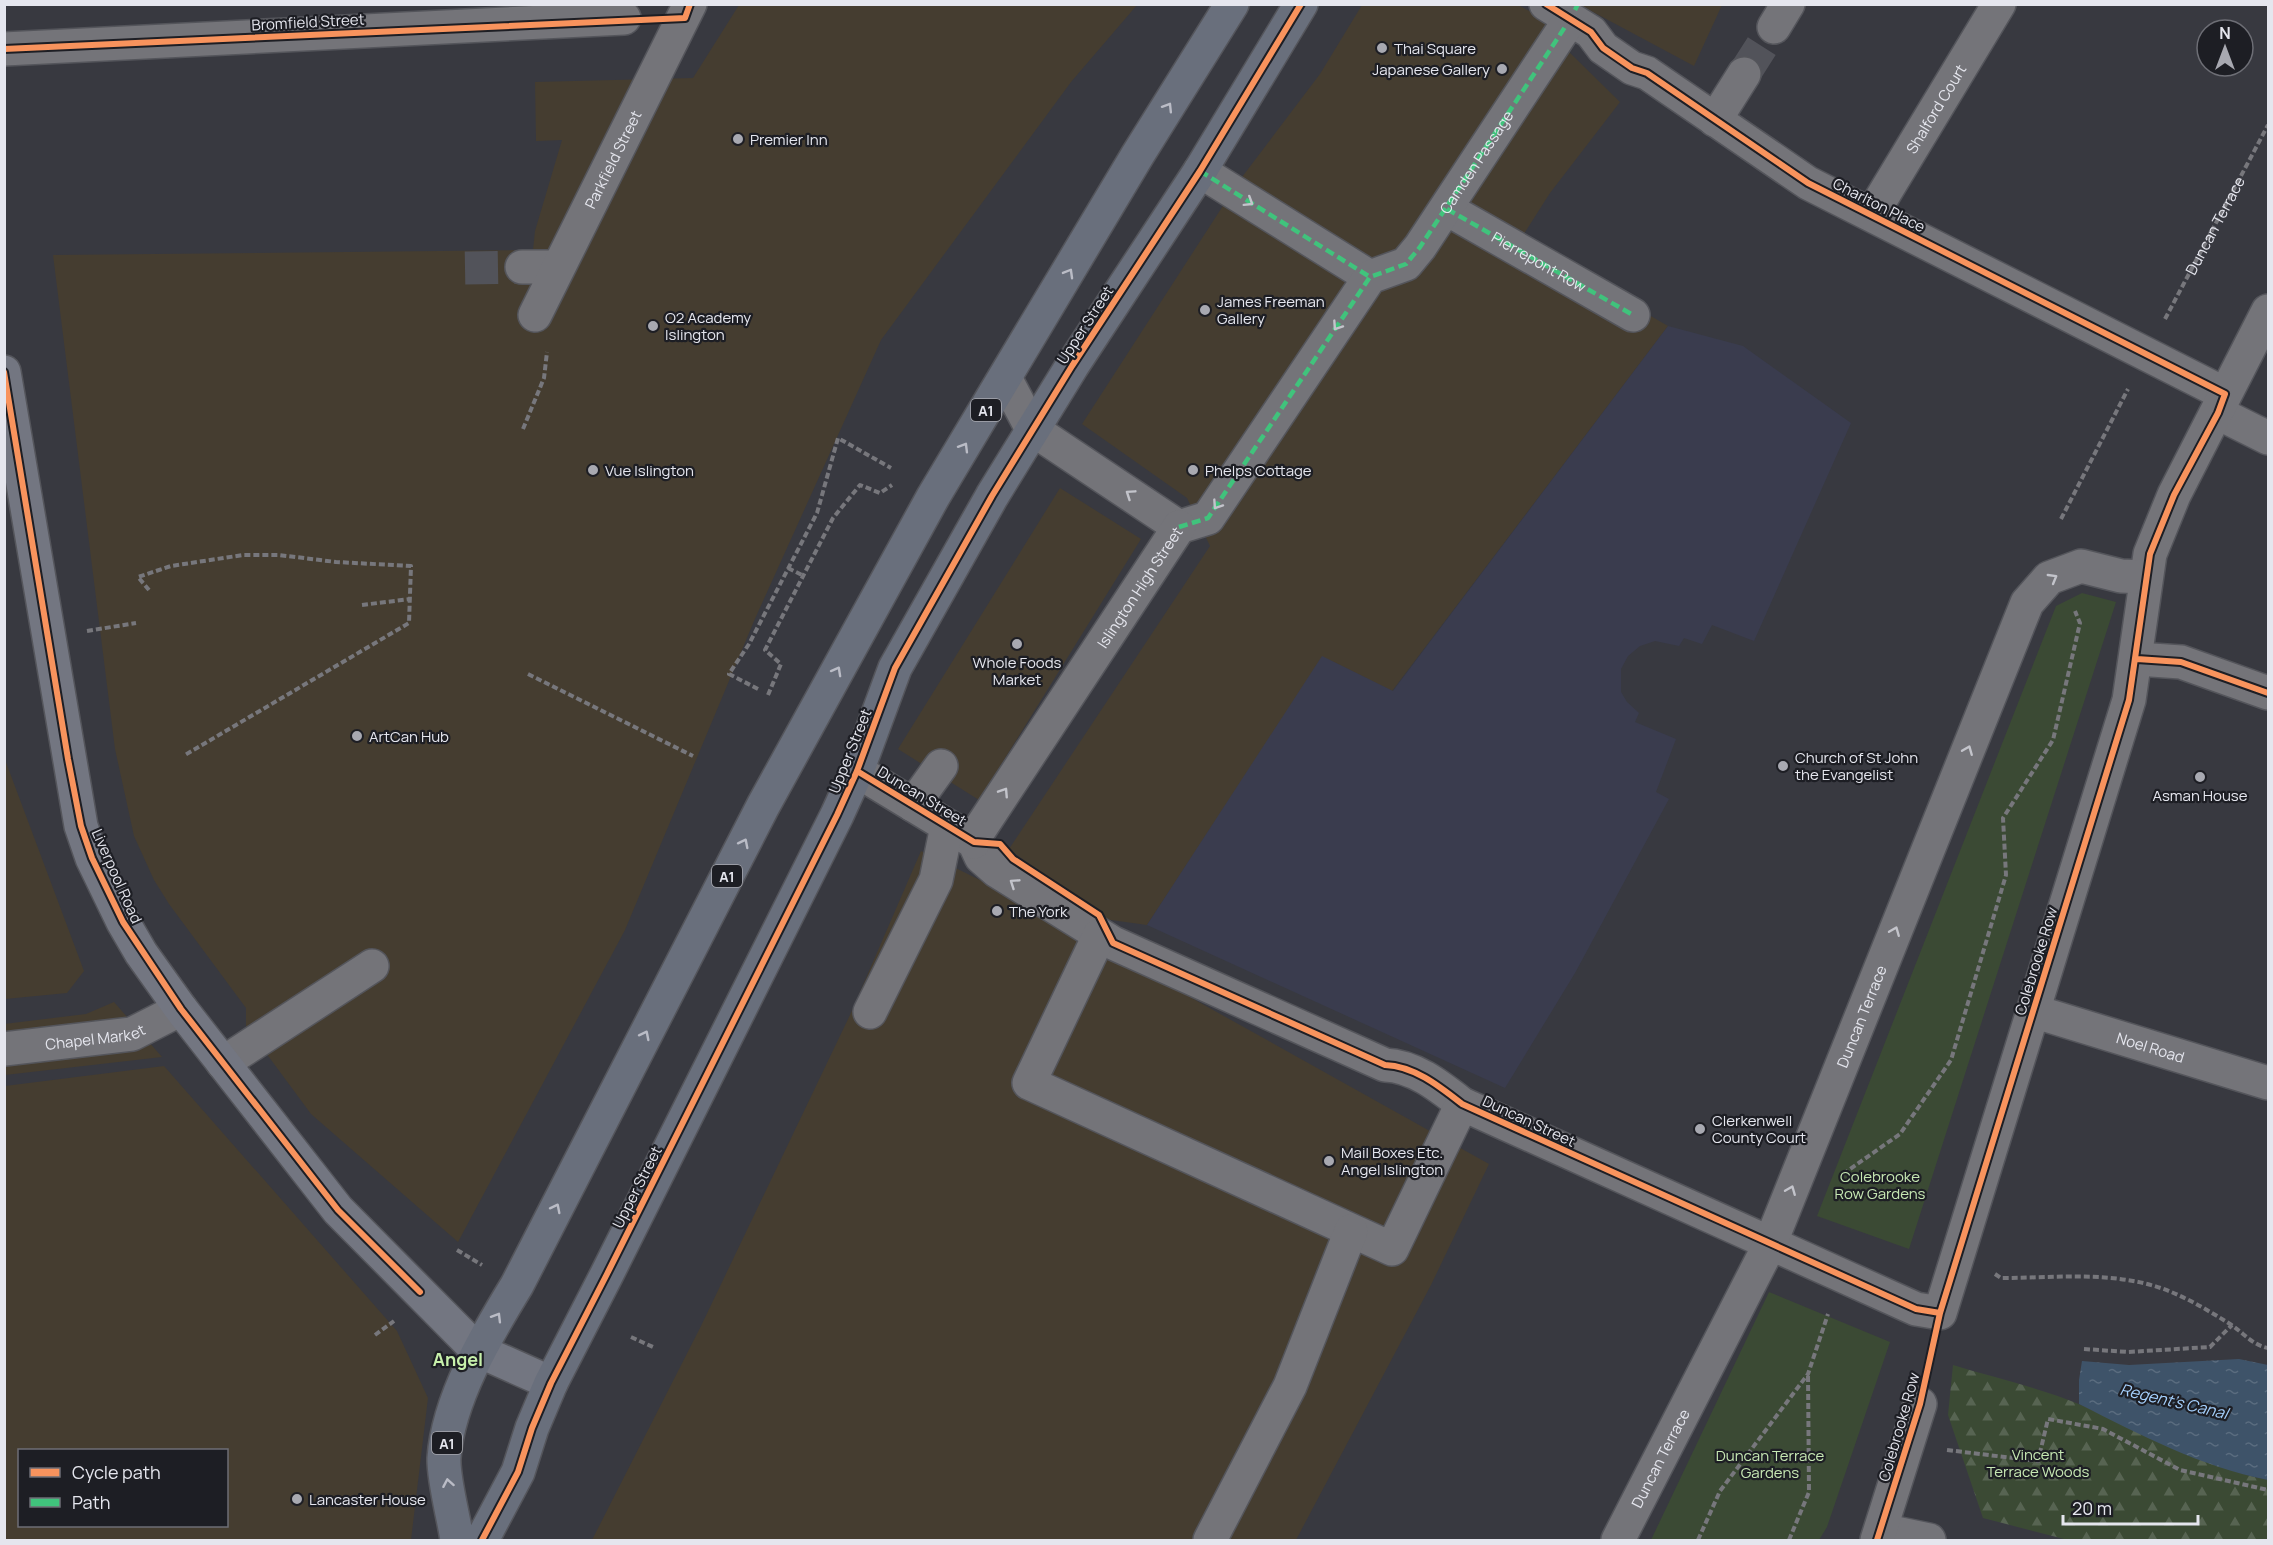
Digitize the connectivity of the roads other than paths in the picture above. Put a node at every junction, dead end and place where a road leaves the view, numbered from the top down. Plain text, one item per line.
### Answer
1 (690, 4) edge
2 (1232, 4) edge
3 (1301, 4) edge
4 (1999, 4) edge
5 (1566, 12) edge
6 (624, 18) dead end
7 (4, 49) edge
8 (1744, 74) tunnel mouth
9 (1715, 120) junction
10 (1200, 171) junction
11 (1447, 209) junction
12 (1872, 214) junction
13 (522, 267) tunnel mouth
14 (558, 267) junction
15 (1370, 277) junction
16 (2268, 311) edge
17 (535, 315) road end
18 (1633, 315) dead end
19 (4, 372) edge
20 (1005, 378) junction
21 (2221, 403) junction
22 (1032, 429) junction
23 (2268, 438) edge
24 (1179, 527) junction
25 (2145, 577) junction
26 (2137, 659) junction
27 (2268, 693) edge
28 (941, 766) dead end
29 (857, 771) junction
30 (913, 805) junction
31 (961, 834) junction
32 (1099, 936) junction
33 (372, 966) dead end
34 (181, 1009) junction
35 (2033, 1011) junction
36 (870, 1012) dead end
37 (4, 1048) edge
38 (223, 1063) junction
39 (2268, 1083) edge
40 (1462, 1104) junction
41 (1351, 1231) junction
42 (1770, 1244) junction
43 (1940, 1313) joint
44 (477, 1350) junction
45 (551, 1383) junction
46 (1920, 1404) dead end
47 (1879, 1535) edge
48 (458, 1540) edge
49 (482, 1540) edge
50 (1210, 1540) edge
51 (1618, 1540) edge
52 (1929, 1540) edge

1 - 14 street, Parkfield Street
20 -> 2 highway, A1
3 - 10 highway, Upper Street
4 - 12 street, Shalford Court
5 - 9 street, Charlton Place
5 - 11 street, Camden Passage
6 - 7 street, Bromfield Street
8 - 9 street
9 - 12 street, Charlton Place
10 -> 15 street
10 - 22 highway, Upper Street
11 - 15 street, Camden Passage
11 - 18 street, Pierrepont Row
12 - 21 street, Charlton Place
13 - 14 street
14 - 17 street, Parkfield Street
15 -> 24 street
16 - 21 street, Colebrooke Row
19 - 34 main road, Liverpool Road
20 - 22 street, Islington High Street
44 -> 20 highway, A1
21 - 23 street, Charlton Place
21 - 25 street, Colebrooke Row
24 -> 22 street, Islington High Street
22 - 29 highway, Upper Street
31 -> 24 street, Islington High Street
25 - 26 street, Colebrooke Row
42 -> 25 street, Duncan Terrace
26 - 27 street
26 - 35 street, Colebrooke Row
28 - 30 street
29 - 30 street, Duncan Street
29 - 45 highway, Upper Street
30 - 31 street, Duncan Street
32 -> 31 street, Duncan Street
31 - 36 street, Islington High Street
32 - 40 street, Duncan Street
32 - 41 street, Duncan Street
33 - 38 street
34 - 37 street, Chapel Market
34 - 38 main road, Liverpool Road
35 - 39 street, Noel Road
35 - 43 street, Colebrooke Row
38 - 44 main road, Liverpool Road
40 - 41 street, Duncan Street
40 - 42 street, Duncan Street
41 - 50 street
42 - 43 street, Duncan Street
42 - 51 street, Duncan Terrace
44 - 45 main road, Liverpool Road
48 -> 44 highway, A1
45 - 49 highway, Upper Street
46 - 47 street, Colebrooke Row
47 - 52 street

